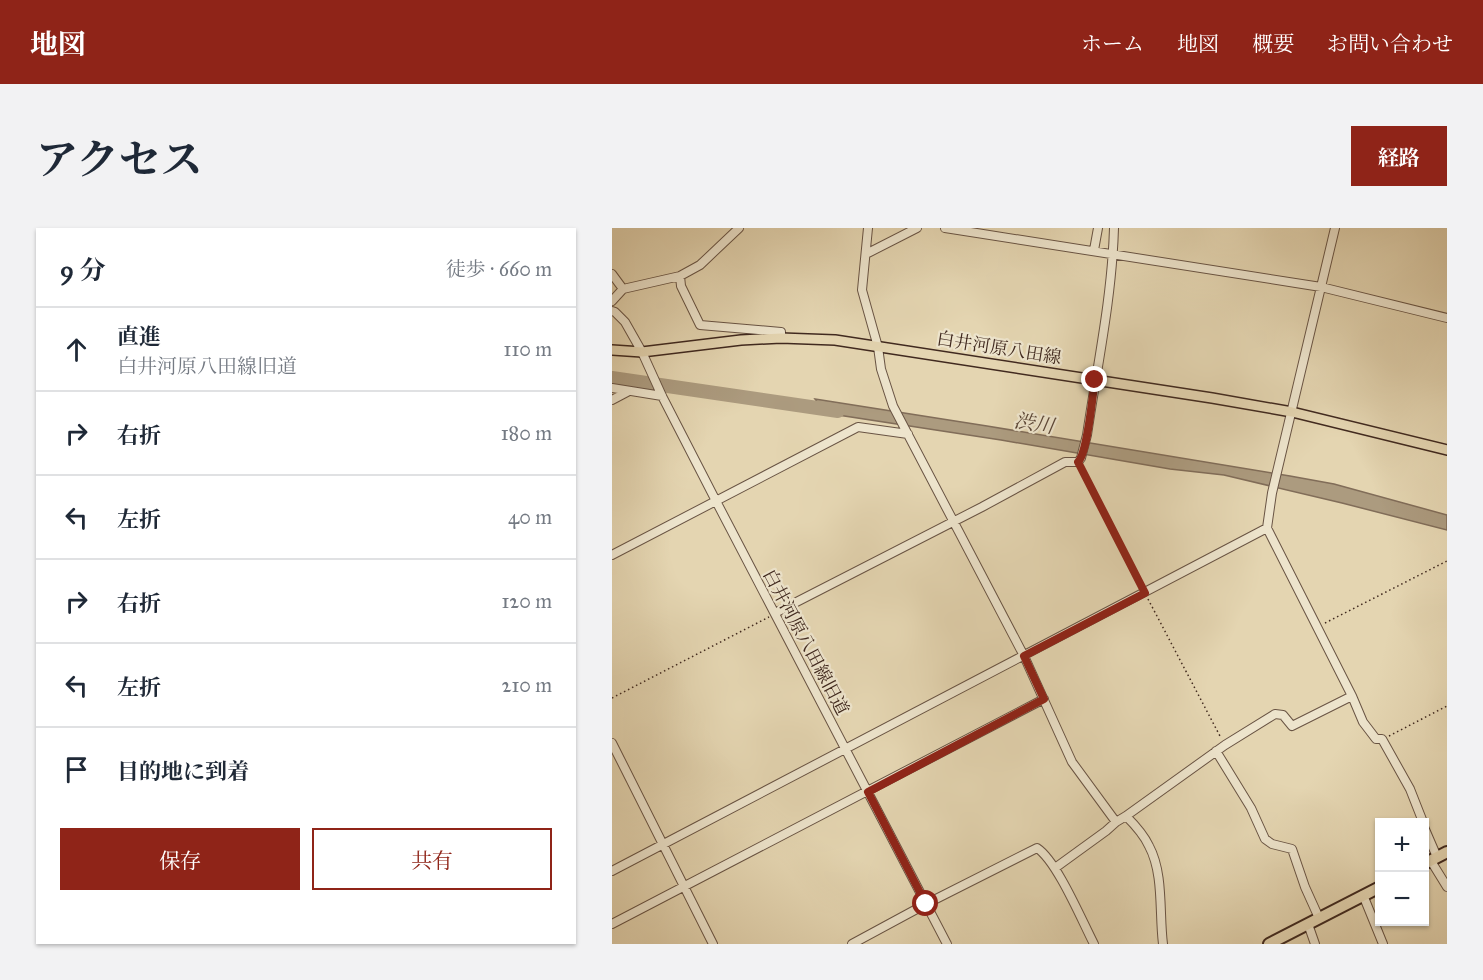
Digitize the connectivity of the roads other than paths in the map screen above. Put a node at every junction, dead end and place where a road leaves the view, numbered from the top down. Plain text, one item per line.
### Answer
1 (739, 228) edge
2 (868, 228) edge
3 (917, 228) edge
4 (945, 228) edge
5 (1098, 228) edge
6 (1114, 228) edge
7 (1335, 228) edge
8 (1094, 250) junction
9 (1113, 253) junction
10 (866, 254) junction
11 (612, 273) edge
12 (680, 276) junction
13 (1321, 287) junction
14 (623, 290) junction
15 (612, 301) edge
16 (612, 311) edge
17 (1447, 318) edge
18 (781, 338) junction
19 (878, 347) junction
20 (612, 350) edge
21 (642, 352) junction
22 (1095, 380) junction
23 (612, 388) edge
24 (629, 391) junction
25 (661, 394) junction
26 (612, 400) edge
27 (1292, 412) junction
28 (905, 431) junction
29 (1447, 450) edge
30 (716, 501) junction
31 (952, 522) junction
32 (1267, 528) junction
33 (612, 555) edge
34 (775, 613) junction
35 (1024, 656) junction
36 (1352, 696) junction
37 (1044, 699) junction
38 (612, 743) edge
39 (845, 749) junction
40 (1216, 751) junction
41 (868, 792) junction
42 (1126, 816) junction
43 (1421, 818) edge
44 (1116, 822) junction
45 (1429, 839) edge
46 (663, 844) junction
47 (1435, 858) edge
48 (1055, 868) junction
49 (612, 871) edge
50 (685, 886) junction
51 (1447, 887) edge
52 (1375, 889) edge
53 (1363, 895) junction
54 (926, 904) junction
55 (1319, 918) junction
56 (612, 924) edge
57 (1308, 924) junction
58 (713, 944) edge
59 (852, 944) edge
60 (947, 944) edge
61 (1094, 944) edge
62 (1163, 944) edge
63 (1269, 944) edge
64 (1315, 944) edge
65 (1383, 944) edge

1 - 12 street
2 - 10 street
3 - 10 street
4 - 8 street
5 - 8 street
6 - 9 street
7 - 13 street
8 - 9 street
9 - 13 street
9 - 22 street
10 - 19 street
11 - 14 street
12 - 14 street
12 - 18 street
13 - 17 street
13 - 27 street
14 - 15 street
16 - 21 street, 白井河原八田線旧道
18 - 19 main road, 白井河原八田線
18 - 21 main road, 白井河原八田線
19 - 22 main road, 白井河原八田線
19 - 28 street
20 - 21 main road, 白井河原八田線
21 - 25 street, 白井河原八田線旧道
22 - 27 main road, 白井河原八田線
22 - 31 street
23 - 24 street
24 - 25 street
24 - 26 street
25 - 30 street, 白井河原八田線旧道
27 - 29 main road, 白井河原八田線
27 - 32 street
28 - 30 street
28 - 31 street
30 - 33 street
30 - 34 street, 白井河原八田線旧道
31 - 34 street
31 - 35 street
32 - 35 street
32 - 36 street
34 - 39 street, 白井河原八田線旧道
35 - 37 street
35 - 39 street
36 - 40 street
36 - 43 street
37 - 41 street
37 - 44 street
38 - 46 street
39 - 41 street, 白井河原八田線旧道
39 - 46 street
40 - 42 street
40 - 55 street
41 - 50 street
41 - 54 street, 白井河原八田線旧道
42 - 44 street
42 - 62 street
44 - 48 street
45 - 47 street
46 - 49 street
46 - 50 street
47 - 51 street
48 - 54 street
48 - 61 street
50 - 56 street
50 - 58 street
52 - 53 highway
53 - 55 highway
53 - 65 street
54 - 59 street
54 - 60 street, 白井河原八田線旧道
55 - 57 highway
57 - 63 highway
57 - 64 street

